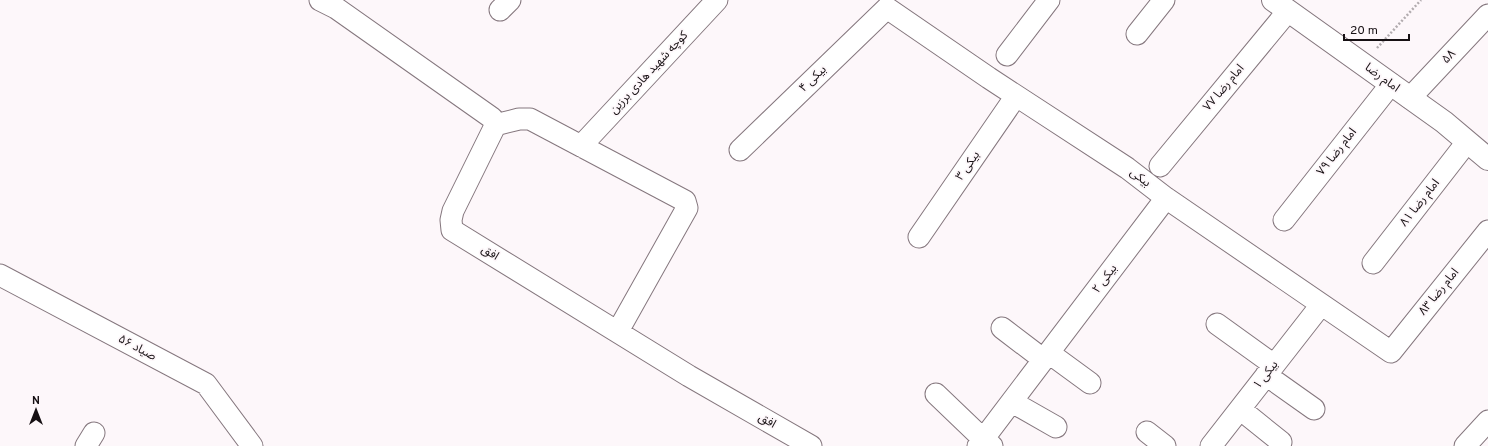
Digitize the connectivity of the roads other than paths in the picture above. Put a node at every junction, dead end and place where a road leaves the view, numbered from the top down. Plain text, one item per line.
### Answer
1 (717, 0) edge
2 (1049, 0) edge
3 (1164, 0) edge
4 (333, 3) edge
5 (1281, 6) edge
6 (887, 8) joint
7 (1488, 15) edge
8 (1137, 34) dead end
9 (1007, 55) dead end
10 (1391, 84) junction
11 (1016, 96) junction
12 (1410, 98) junction
13 (495, 125) junction
14 (1467, 142) junction
15 (580, 146) junction
16 (740, 150) dead end
17 (1488, 159) edge
18 (1160, 166) dead end
19 (1166, 198) junction
20 (1284, 220) dead end
21 (1488, 231) edge
22 (919, 237) dead end
23 (1373, 263) dead end
24 (0, 275) edge
25 (1321, 305) junction
26 (1217, 324) dead end
27 (1002, 328) dead end
28 (618, 331) junction
29 (1391, 352) joint
30 (1046, 356) junction
31 (1270, 370) junction
32 (1090, 383) dead end
33 (936, 394) dead end
34 (1012, 402) junction
35 (1240, 409) junction
36 (1314, 409) dead end
37 (1488, 421) edge
38 (1056, 427) dead end
39 (1147, 432) dead end
40 (1281, 442) dead end
41 (984, 444) edge
42 (252, 446) edge
43 (811, 446) edge
44 (1165, 446) edge
45 (1211, 446) edge
46 (1465, 446) edge

1 - 15 street, کوچه شهید هادی برزین
2 - 9 street
3 - 8 street
4 - 13 street
5 - 10 main road, امام رضا
5 - 18 street, امام رضا ۷۷
6 - 11 street, بیکی
6 - 16 street, ۴ بیکی
7 - 12 street, ۵۸
10 - 12 main road, امام رضا
10 - 20 street, امام رضا ۷۹
11 - 19 street, بیکی
11 - 22 street, ۳ بیکی
12 - 14 main road, امام رضا
13 - 15 street
13 - 28 street, افق
14 - 17 main road, امام رضا
14 - 23 street, امام رضا ۸۱
15 - 28 street
19 - 25 street, بیکی
19 - 30 street, ۲ بیکی
21 - 29 street, امام رضا ۸۳
24 - 42 street, صیاد ۵۶
25 - 29 street, بیکی
25 - 31 street, ۱ بیکی
26 - 31 street
27 - 30 street
28 - 43 street, افق
30 - 32 street
30 - 34 street, ۲ بیکی
31 - 35 street, ۱ بیکی
31 - 36 street
33 - 41 street
34 - 38 street
34 - 41 street, ۲ بیکی
35 - 40 street
35 - 45 street, ۱ بیکی
37 - 46 street
39 - 44 street

